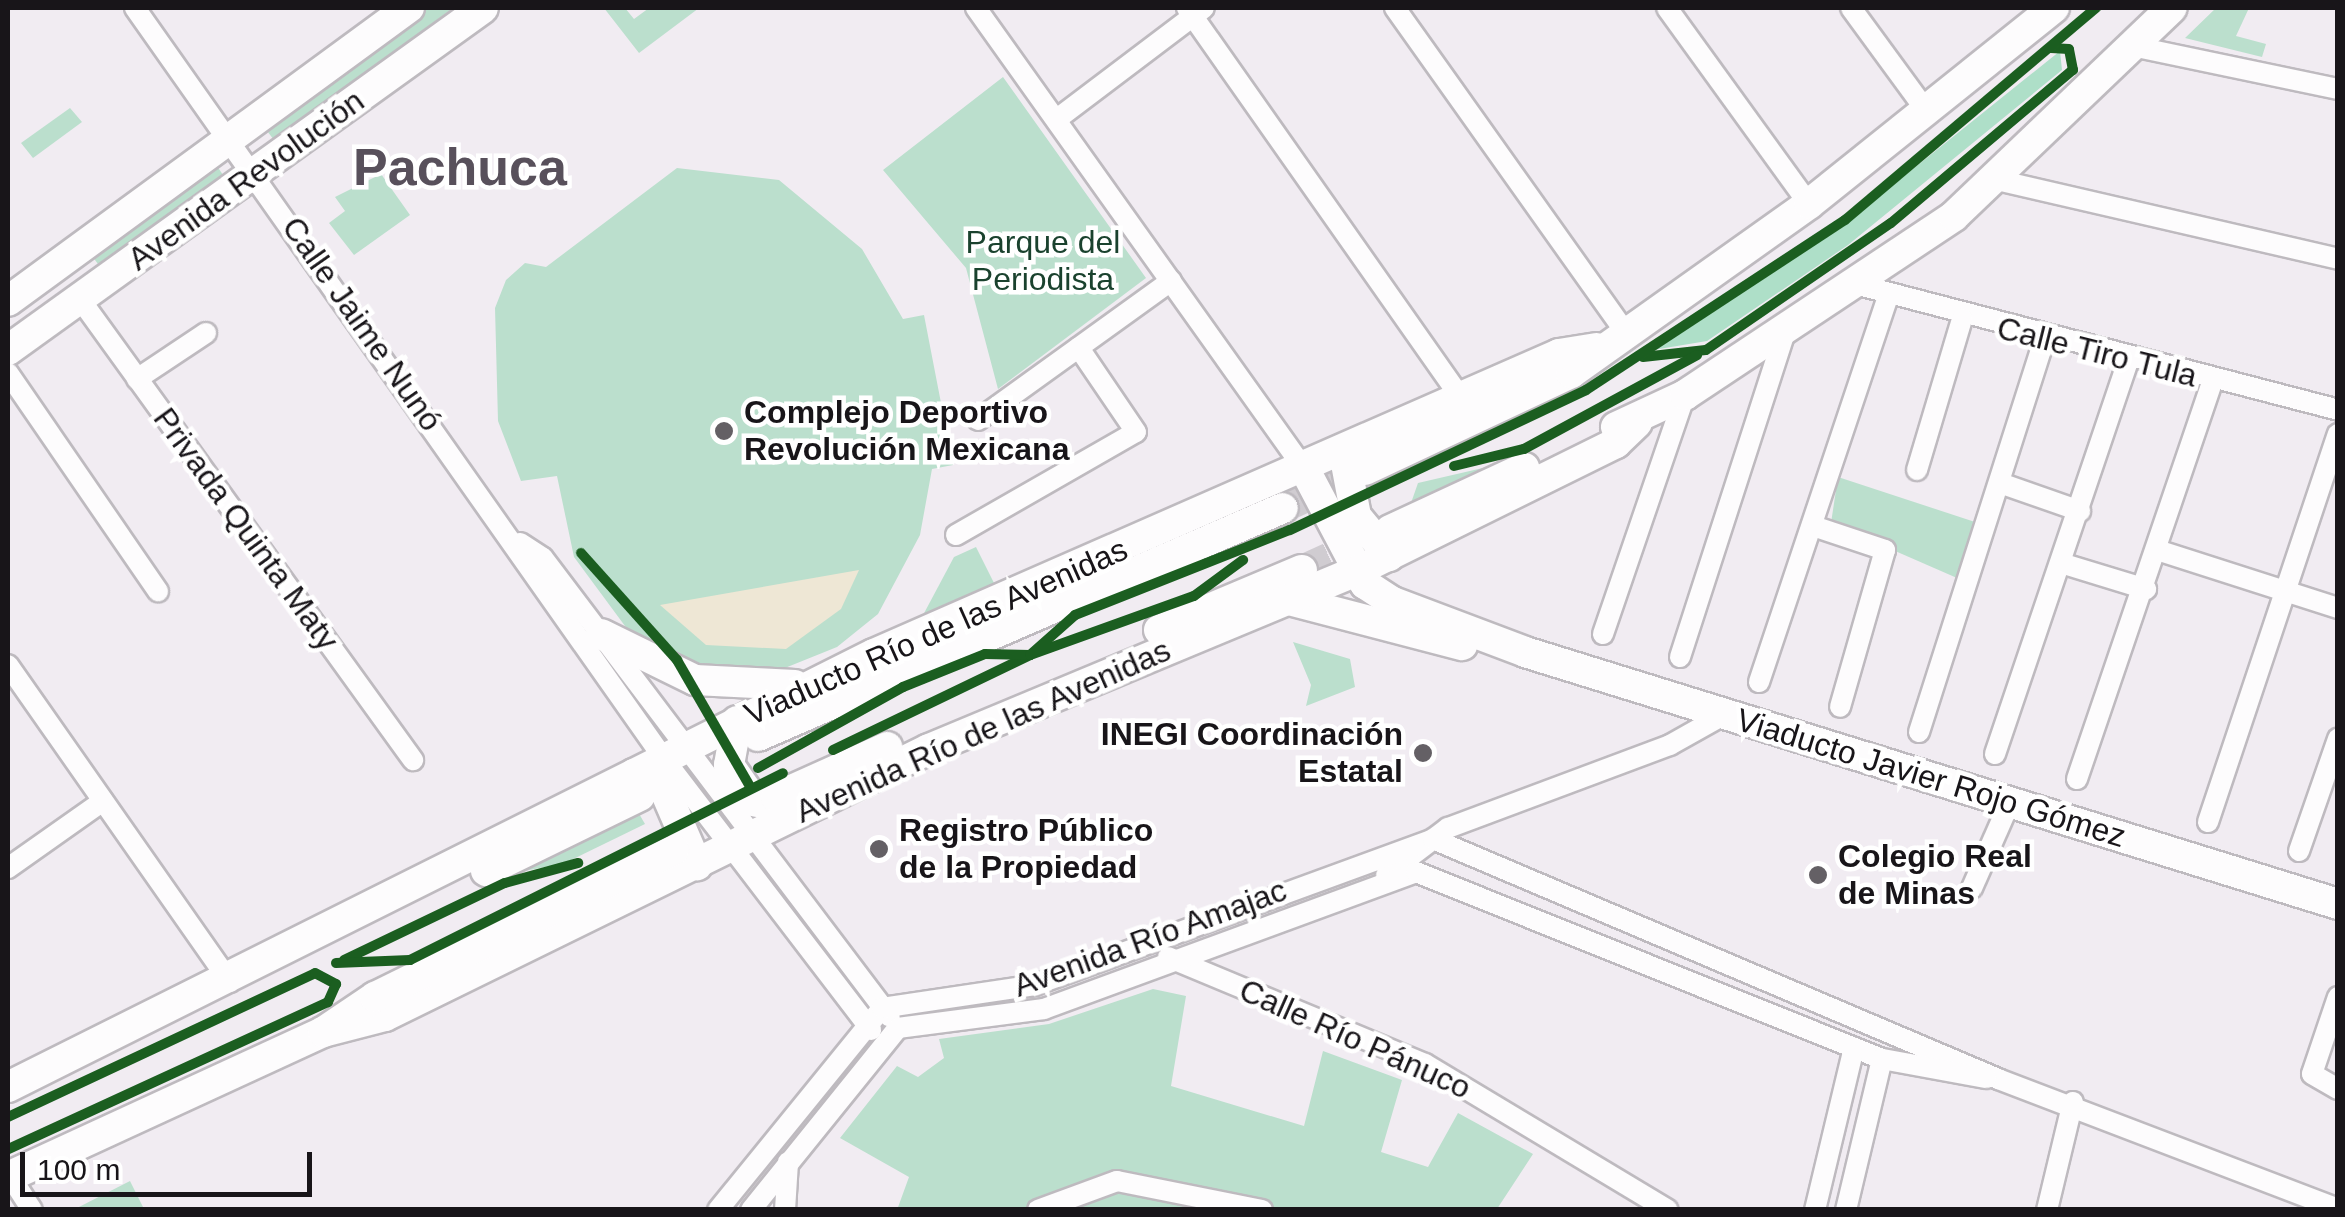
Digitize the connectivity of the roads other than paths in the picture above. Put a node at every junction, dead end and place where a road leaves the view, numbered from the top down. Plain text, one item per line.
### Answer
1 (134, 8) edge
2 (409, 8) edge
3 (482, 8) edge
4 (976, 8) edge
5 (1395, 8) edge
6 (1667, 8) edge
7 (1851, 8) edge
8 (2054, 8) edge
9 (2172, 8) edge
10 (2184, 8) edge
11 (1195, 10) edge
12 (2145, 39) junction
13 (2338, 89) edge
14 (1928, 112) junction
15 (1058, 119) junction
16 (230, 138) junction
17 (256, 173) junction
18 (1997, 180) junction
19 (1809, 204) junction
20 (2338, 259) edge
21 (1172, 281) junction
22 (1874, 290) junction
23 (80, 299) junction
24 (8, 301) edge
25 (1962, 319) junction
26 (1624, 330) junction
27 (1785, 332) junction
28 (206, 333) dead end
29 (2044, 338) junction
30 (1079, 348) junction
31 (1598, 348) junction
32 (8, 350) edge
33 (2130, 358) junction
34 (8, 373) edge
35 (137, 379) junction
36 (2213, 380) junction
37 (1685, 395) junction
38 (1462, 400) junction
39 (2338, 410) edge
40 (978, 420) dead end
41 (2338, 434) edge
42 (1354, 461) junction
43 (1305, 470) junction
44 (1917, 470) dead end
45 (2000, 482) junction
46 (1283, 508) tunnel mouth
47 (2080, 511) junction
48 (1813, 526) junction
49 (956, 535) dead end
50 (520, 543) junction
51 (1390, 543) junction
52 (2157, 550) junction
53 (2064, 564) junction
54 (1302, 570) tunnel mouth
55 (1356, 571) junction
56 (2146, 589) junction
57 (158, 590) dead end
58 (1022, 592) junction
59 (2289, 592) junction
60 (1077, 595) junction
61 (1288, 600) junction
62 (2338, 608) edge
63 (997, 628) junction
64 (600, 634) junction
65 (1603, 634) dead end
66 (1116, 648) junction
67 (1525, 652) junction
68 (1680, 657) dead end
69 (8, 665) edge
70 (1758, 682) dead end
71 (812, 683) junction
72 (1079, 686) junction
73 (1018, 690) junction
74 (1840, 707) dead end
75 (1725, 714) junction
76 (747, 728) junction
77 (1918, 732) dead end
78 (2338, 739) edge
79 (675, 754) junction
80 (1994, 754) dead end
81 (413, 760) dead end
82 (2077, 780) dead end
83 (637, 785) junction
84 (103, 801) junction
85 (2010, 802) junction
86 (788, 804) junction
87 (2208, 822) dead end
88 (1433, 839) junction
89 (740, 842) junction
90 (2299, 851) dead end
91 (686, 858) junction
92 (8, 868) edge
93 (1376, 883) junction
94 (1972, 888) dead end
95 (2338, 904) edge
96 (1138, 946) junction
97 (1170, 958) junction
98 (230, 982) junction
99 (2338, 997) edge
100 (882, 1008) junction
101 (866, 1023) junction
102 (898, 1028) junction
103 (882, 1044) junction
104 (1854, 1048) junction
105 (1882, 1060) junction
106 (1998, 1078) junction
107 (8, 1086) edge
108 (2338, 1089) edge
109 (2073, 1102) junction
110 (768, 1148) junction
111 (789, 1164) junction
112 (9, 1177) edge
113 (2274, 1199) edge
114 (32, 1210) edge
115 (718, 1210) edge
116 (751, 1210) edge
117 (785, 1210) edge
118 (1038, 1210) edge
119 (1262, 1210) edge
120 (1668, 1210) edge
121 (1815, 1210) edge
122 (1846, 1210) edge
123 (2046, 1210) edge
124 (2338, 1210) edge

1 - 16 street, Calle Jaime Nunó
2 - 16 main road, Avenida Revolución
3 - 17 main road, Avenida Revolución
4 - 15 street
5 - 26 street
6 - 19 street
7 - 14 street
8 - 14 main road, Viaducto Río de las Avenidas
9 - 12 main road
10 - 12 main road
11 - 15 street
11 - 38 street
12 - 13 street
12 - 18 main road
14 - 19 main road, Viaducto Río de las Avenidas
15 - 21 street
16 - 17 street, Calle Jaime Nunó
16 - 24 main road, Avenida Revolución
17 - 23 main road, Avenida Revolución
17 - 50 street, Calle Jaime Nunó
18 - 20 street
18 - 22 main road
19 - 26 main road, Viaducto Río de las Avenidas
21 - 30 street
21 - 43 street
22 - 25 street, Calle Tiro Tula
22 - 27 main road
22 - 48 street
23 - 32 main road, Avenida Revolución
23 - 35 street, Privada Quinta Maty
25 - 29 street, Calle Tiro Tula
25 - 44 street
26 - 31 main road, Viaducto Río de las Avenidas
27 - 37 main road
27 - 68 street
28 - 35 street
29 - 33 street, Calle Tiro Tula
29 - 45 street
30 - 40 street
30 - 49 street
31 - 38 main road, Viaducto Río de las Avenidas
31 - 42 main road, Viaducto Río de las Avenidas
33 - 36 street, Calle Tiro Tula
33 - 47 street
34 - 57 street
35 - 81 street, Privada Quinta Maty
36 - 39 street, Calle Tiro Tula
36 - 52 street
37 - 51 main road
37 - 65 street
38 - 42 main road, Viaducto Río de las Avenidas
41 - 59 street
42 - 43 main road, Viaducto Río de las Avenidas
42 - 51 main road
43 - 55 main road
43 - 58 main road, Viaducto Río de las Avenidas
45 - 47 street
45 - 77 street
46 - 60 main road, Viaducto Río de las Avenidas
47 - 53 street
48 - 70 street
48 - 74 street
50 - 64 street, Calle Jaime Nunó
50 - 79 street, Calle Jaime Nunó
51 - 55 main road, Avenida Río de las Avenidas
52 - 56 street
52 - 59 street
53 - 56 street
53 - 80 street
54 - 66 main road
55 - 61 main road, Avenida Río de las Avenidas
55 - 67 main road, Viaducto Javier Rojo Gómez
56 - 82 street
58 - 60 main road
58 - 63 main road
58 - 71 main road, Viaducto Río de las Avenidas
59 - 62 street
59 - 87 street
60 - 63 main road, Viaducto Río de las Avenidas
61 - 67 main road, Viaducto Javier Rojo Gómez
61 - 72 main road, Avenida Río de las Avenidas
63 - 76 main road, Viaducto Río de las Avenidas
64 - 71 main road
64 - 79 street, Calle Jaime Nunó
66 - 72 main road
66 - 73 main road
67 - 75 main road, Viaducto Javier Rojo Gómez
69 - 84 street
71 - 76 main road, Viaducto Río de las Avenidas
72 - 73 main road
72 - 86 main road, Avenida Río de las Avenidas
73 - 86 main road
75 - 85 main road, Viaducto Javier Rojo Gómez
75 - 88 street, Avenida Río Amajac
76 - 79 main road, Viaducto Río de las Avenidas
76 - 86 main road
78 - 90 street
79 - 83 main road, Viaducto Río de las Avenidas
79 - 89 street, Calle Jaime Nunó
83 - 91 main road
83 - 98 main road, Viaducto Río de las Avenidas
84 - 92 street
84 - 98 street
85 - 94 street
85 - 95 main road, Viaducto Javier Rojo Gómez
86 - 89 main road, Avenida Río de las Avenidas
88 - 93 street, Avenida Río Amajac
88 - 96 street, Avenida Río Amajac
88 - 106 street
89 - 91 main road, Avenida Río de las Avenidas
89 - 100 street, Calle Jaime Nunó
89 - 101 street, Calle Jaime Nunó
91 - 112 main road, Avenida Río de las Avenidas
93 - 97 street, Avenida Río Amajac
93 - 104 street, Avenida Río Amajac
96 - 97 street, Calle Río Pánuco
96 - 100 street, Avenida Río Amajac
97 - 102 street, Avenida Río Amajac
97 - 120 street, Calle Río Pánuco
98 - 107 main road, Viaducto Río de las Avenidas
99 - 108 street
100 - 101 street
100 - 102 street, Calle Jaime Nunó
101 - 103 street, Calle Jaime Nunó
101 - 110 street
102 - 103 street
103 - 111 street
104 - 105 street
104 - 121 street
105 - 106 street
105 - 122 street
106 - 109 street
109 - 113 street
109 - 123 street
110 - 111 street
110 - 115 street
111 - 116 street
111 - 117 street
112 - 114 street
113 - 124 street
118 - 119 street

